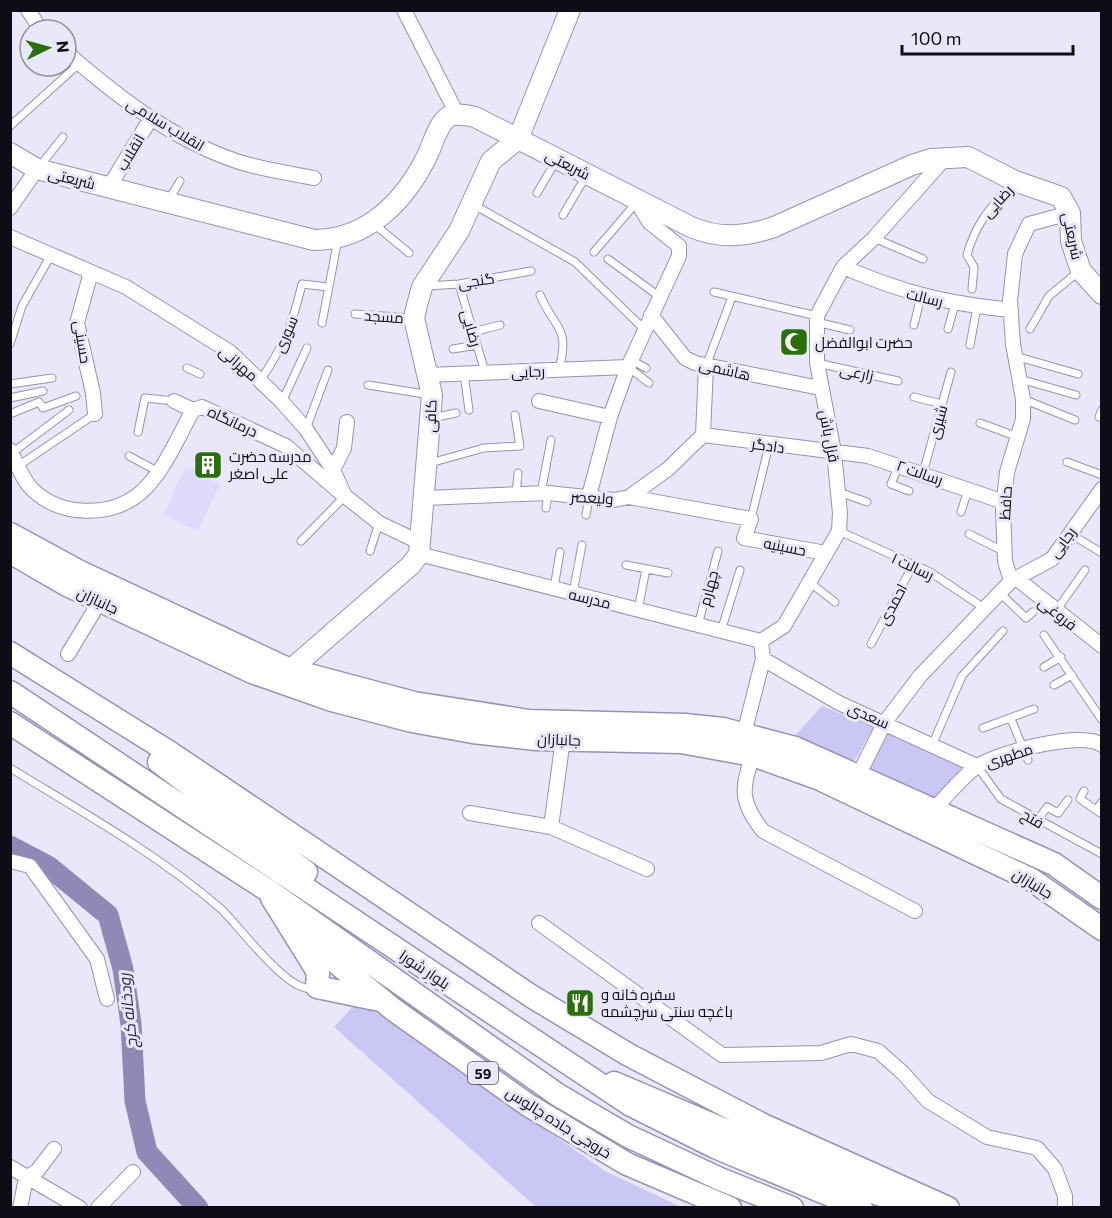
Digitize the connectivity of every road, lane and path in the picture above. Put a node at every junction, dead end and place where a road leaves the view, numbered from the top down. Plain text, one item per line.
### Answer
1 (404, 10) edge
2 (570, 10) edge
3 (79, 64) joint
4 (457, 114) junction
5 (151, 118) junction
6 (10, 126) edge
7 (63, 137) dead end
8 (518, 139) junction
9 (10, 153) edge
10 (946, 157) junction
11 (558, 159) junction
12 (38, 169) junction
13 (587, 174) junction
14 (314, 178) dead end
15 (180, 181) dead end
16 (1015, 181) junction
17 (109, 187) junction
18 (537, 193) dead end
19 (637, 202) junction
20 (167, 203) junction
21 (472, 204) junction
22 (10, 208) edge
23 (1070, 213) junction
24 (563, 215) dead end
25 (372, 223) junction
26 (10, 237) edge
27 (874, 238) junction
28 (338, 239) junction
29 (594, 252) dead end
30 (409, 254) dead end
31 (51, 255) junction
32 (923, 259) dead end
33 (608, 260) dead end
34 (843, 267) junction
35 (531, 271) dead end
36 (1081, 271) junction
37 (91, 272) junction
38 (459, 284) junction
39 (328, 287) junction
40 (422, 287) junction
41 (972, 289) dead end
42 (714, 292) dead end
43 (1101, 294) edge
44 (540, 295) dead end
45 (921, 296) junction
46 (660, 297) junction
47 (732, 297) junction
48 (955, 304) junction
49 (977, 307) junction
50 (1011, 310) junction
51 (355, 314) dead end
52 (651, 315) junction
53 (414, 318) junction
54 (816, 319) junction
55 (14, 322) edge
56 (322, 323) dead end
57 (500, 325) dead end
58 (914, 325) dead end
59 (948, 329) dead end
60 (1029, 329) dead end
61 (645, 330) junction
62 (850, 330) dead end
63 (473, 332) junction
64 (11, 343) edge
65 (477, 345) junction
66 (970, 345) dead end
67 (307, 348) dead end
68 (453, 349) dead end
69 (1015, 356) junction
70 (817, 363) junction
71 (630, 364) junction
72 (706, 366) junction
73 (187, 368) dead end
74 (646, 368) dead end
75 (328, 370) dead end
76 (559, 370) junction
77 (485, 372) junction
78 (951, 372) dead end
79 (200, 374) dead end
80 (464, 374) junction
81 (1078, 374) dead end
82 (427, 375) junction
83 (52, 378) dead end
84 (1020, 379) junction
85 (260, 381) junction
86 (898, 381) dead end
87 (649, 383) dead end
88 (10, 384) edge
89 (368, 385) dead end
90 (820, 388) junction
91 (43, 391) dead end
92 (1076, 394) dead end
93 (432, 395) junction
94 (76, 396) dead end
95 (914, 397) dead end
96 (10, 398) edge
97 (1023, 399) junction
98 (174, 401) joint
99 (540, 401) dead end
100 (282, 402) junction
101 (942, 404) junction
102 (69, 410) dead end
103 (193, 410) junction
104 (469, 410) dead end
105 (456, 413) dead end
106 (10, 414) edge
107 (95, 414) joint
108 (515, 416) dead end
109 (610, 417) junction
110 (432, 418) junction
111 (1075, 420) dead end
112 (347, 422) dead end
113 (980, 423) dead end
114 (306, 429) junction
115 (138, 432) dead end
116 (703, 435) junction
117 (1018, 437) junction
118 (551, 440) dead end
119 (769, 445) junction
120 (834, 452) junction
121 (13, 456) edge
122 (129, 456) dead end
123 (1067, 462) dead end
124 (427, 464) junction
125 (899, 465) junction
126 (333, 470) junction
127 (157, 471) junction
128 (518, 473) dead end
129 (923, 473) junction
130 (1101, 475) edge
131 (1101, 489) edge
132 (968, 490) junction
133 (909, 491) dead end
134 (839, 492) junction
135 (545, 493) junction
136 (516, 495) junction
137 (345, 496) junction
138 (589, 496) junction
139 (628, 497) junction
140 (424, 498) junction
141 (867, 502) dead end
142 (1004, 502) junction
143 (546, 508) dead end
144 (961, 512) dead end
145 (586, 515) dead end
146 (751, 519) junction
147 (379, 523) junction
148 (839, 531) junction
149 (1069, 533) junction
150 (10, 534) edge
151 (969, 534) dead end
152 (301, 541) dead end
153 (582, 545) dead end
154 (420, 548) junction
155 (370, 551) dead end
156 (718, 551) dead end
157 (10, 552) edge
158 (560, 552) dead end
159 (1005, 552) junction
160 (1101, 553) edge
161 (826, 554) junction
162 (626, 565) dead end
163 (913, 565) junction
164 (646, 569) junction
165 (740, 570) dead end
166 (1085, 570) dead end
167 (668, 573) dead end
168 (1014, 580) junction
169 (809, 582) junction
170 (554, 588) junction
171 (999, 592) junction
172 (573, 593) junction
173 (100, 601) junction
174 (836, 602) dead end
175 (984, 608) junction
176 (638, 610) junction
177 (1056, 611) junction
178 (1033, 612) dead end
179 (698, 625) junction
180 (721, 631) junction
181 (1004, 631) dead end
182 (1044, 635) dead end
183 (761, 641) junction
184 (871, 644) dead end
185 (1101, 646) edge
186 (68, 654) dead end
187 (1060, 657) junction
188 (19, 659) edge
189 (763, 659) junction
190 (1044, 667) dead end
191 (1072, 675) junction
192 (284, 676) junction
193 (1054, 686) dead end
194 (10, 692) edge
195 (1034, 709) dead end
196 (1011, 719) junction
197 (1101, 720) edge
198 (885, 722) junction
199 (10, 723) edge
200 (983, 728) dead end
201 (744, 734) junction
202 (563, 739) junction
203 (1100, 742) edge
204 (933, 743) junction
205 (1026, 754) junction
206 (753, 755) junction
207 (977, 766) junction
208 (10, 768) edge
209 (858, 776) junction
210 (1084, 791) dead end
211 (1068, 800) dead end
212 (1101, 802) edge
213 (907, 809) junction
214 (933, 810) junction
215 (1099, 812) edge
216 (470, 813) dead end
217 (1037, 821) junction
218 (551, 827) junction
219 (1101, 854) edge
220 (10, 861) edge
221 (647, 869) dead end
222 (269, 891) junction
223 (1101, 898) edge
224 (915, 910) dead end
225 (539, 923) dead end
226 (1101, 929) edge
227 (448, 984) junction
228 (316, 987) junction
229 (106, 999) dead end
230 (383, 1001) junction
231 (580, 1071) junction
232 (54, 1149) dead end
233 (10, 1167) edge
234 (133, 1172) dead end
235 (26, 1178) junction
236 (20, 1208) edge
237 (80, 1208) edge
238 (98, 1208) edge
239 (730, 1208) edge
240 (792, 1208) edge
241 (861, 1208) edge
242 (918, 1208) edge
243 (948, 1208) edge
244 (1065, 1208) edge

1 - 4 street
2 - 8 street
3 - 5 street, انقلاب سلامی
3 - 6 lane
4 - 8 street, شریعتی
4 - 25 street, شریعتی
5 - 14 street, انقلاب سلامی
5 - 17 street, انقلاب
7 - 12 lane
8 - 11 street, شریعتی
8 - 21 street, کافی
9 - 12 street, شریعتی
10 - 16 street, شریعتی
10 - 19 street, شریعتی
10 - 27 street, قزل باش
11 - 13 street, شریعتی
11 - 18 lane
12 - 17 street, شریعتی
12 - 22 street
13 - 19 street, شریعتی
13 - 24 lane
15 - 20 lane
16 - 23 street, شریعتی
16 - 41 lane, رضایی
17 - 20 street, شریعتی
19 - 29 lane
19 - 46 street
20 - 28 street, شریعتی
21 - 40 street, کافی
21 - 61 lane
23 - 36 street, شریعتی
23 - 50 street, حافظ
25 - 28 street, شریعتی
25 - 30 lane
26 - 31 street, مهرانی
27 - 32 lane
27 - 34 street, قزل باش
28 - 39 lane, سوری
31 - 37 street, مهرانی
31 - 55 lane
33 - 46 lane
34 - 45 street, رسالت
34 - 54 street, قزل باش
35 - 38 lane, گنجی
36 - 43 street, شریعتی
36 - 60 lane
37 - 85 street, مهرانی
37 - 107 street, حسینی
38 - 40 lane, گنجی
38 - 63 lane, رضایی
39 - 56 lane, سوری
39 - 85 lane, سوری
40 - 53 street, کافی
42 - 47 lane
44 - 76 lane
45 - 48 street, رسالت
45 - 58 lane
46 - 52 street
47 - 54 lane
47 - 72 lane
48 - 49 street, رسالت
48 - 59 lane
49 - 50 street, رسالت
49 - 66 lane
50 - 69 street, حافظ
51 - 53 lane, مسجد
52 - 61 street
52 - 72 street, هاشمی
53 - 82 street, کافی
54 - 62 lane
54 - 70 street, قزل باش
55 - 64 lane
57 - 63 lane
61 - 71 street
63 - 65 lane, رضایی
65 - 68 lane
65 - 77 lane, رضایی
67 - 100 lane
69 - 81 lane
69 - 84 street, حافظ
70 - 86 lane, زارعی
70 - 90 street, قزل باش
71 - 74 lane
71 - 76 street, رجایی
71 - 87 lane
71 - 109 street
72 - 90 street, هاشمی
72 - 116 street
73 - 79 lane
75 - 114 lane
76 - 77 street, رجایی
77 - 80 street, رجایی
78 - 101 lane, شیری
80 - 82 street, رجایی
80 - 104 lane
82 - 93 street, کافی
83 - 88 lane
84 - 92 lane
84 - 97 street, حافظ
85 - 100 street, مهرانی
89 - 93 lane
90 - 120 street, قزل باش
91 - 96 lane
93 - 110 street, کافی
94 - 106 lane
95 - 101 lane
97 - 111 lane
97 - 117 street, حافظ
98 - 103 street, درمانگاه
98 - 115 lane
99 - 109 street
100 - 114 street, مهرانی
101 - 129 lane, شیری
102 - 121 lane
103 - 127 street
103 - 137 street, درمانگاه
105 - 110 lane
107 - 121 lane
108 - 124 lane
109 - 138 street
110 - 124 street, کافی
112 - 126 street
113 - 117 lane
114 - 126 street, مهرانی
116 - 119 street, دادگر
116 - 139 street, ولیعصر
117 - 142 street, حافظ
118 - 135 lane
119 - 120 street, دادگر
119 - 146 lane
120 - 125 street, رسالت ۲
120 - 134 street, قزل باش
121 - 127 street
122 - 127 lane
123 - 130 lane
124 - 140 street, کافی
125 - 129 street, رسالت ۲
125 - 133 lane
126 - 137 street, مهرانی
128 - 136 lane
129 - 132 street, رسالت ۲
131 - 149 street, رجایی
132 - 142 street, رسالت ۲
132 - 144 lane
134 - 141 lane
134 - 148 street, قزل باش
135 - 136 street, ولیعصر
135 - 138 street, ولیعصر
135 - 143 lane
136 - 140 street, ولیعصر
137 - 147 street, مهرانی
137 - 152 lane
138 - 139 street, ولیعصر
138 - 145 lane
139 - 146 street
140 - 154 street, کافی
142 - 159 street, حافظ
146 - 161 street, حسینیه
147 - 154 street, مهرانی
147 - 155 lane
148 - 161 street, قزل باش
148 - 163 lane, رسالت ۱
149 - 160 lane
149 - 168 street, رجایی
150 - 192 main road, جانبازان
151 - 159 lane
153 - 172 lane
154 - 170 street, مدرسه
154 - 192 street
156 - 179 lane, چهارم
157 - 173 main road, جانبازان
158 - 170 lane
159 - 168 street, حافظ
161 - 169 street, قزل باش
162 - 164 lane
163 - 175 lane, رسالت ۱
163 - 184 lane, احمدی
164 - 167 lane
164 - 176 lane
165 - 180 lane
166 - 177 lane
168 - 171 street
168 - 177 street, فروغی
169 - 174 lane
169 - 183 street, قزل باش
170 - 172 street, مدرسه
171 - 175 street
171 - 178 lane
172 - 176 street, مدرسه
173 - 186 street
173 - 192 main road, جانبازان
175 - 198 street
176 - 179 street, مدرسه
177 - 185 street, فروغی
179 - 180 street, مدرسه
180 - 183 street, مدرسه
181 - 204 lane
182 - 187 lane
183 - 189 street
187 - 190 lane
187 - 191 lane
188 - 227 main road
188 - 243 main road
189 - 198 street, سعدی
189 - 201 street
191 - 193 lane
191 - 197 lane
192 - 201 main road, جانبازان
192 - 202 main road, جانبازان
194 - 227 main road, بلوار شورا
195 - 196 lane
196 - 200 lane
196 - 205 lane
198 - 204 street, سعدی
198 - 209 street
199 - 222 main road, بلوار شورا
201 - 209 main road, جانبازان
202 - 206 main road, جانبازان
202 - 218 street
203 - 205 street, مطهری
204 - 207 street, سعدی
205 - 207 street, مطهری
206 - 213 main road, جانبازان
206 - 224 street
207 - 214 street, مطهری
207 - 217 lane, فتح
208 - 228 lane
209 - 213 main road, جانبازان
210 - 215 lane
211 - 217 lane
212 - 215 lane
213 - 214 main road, جانبازان
213 - 226 main road, جانبازان
214 - 223 main road, جانبازان
216 - 218 street
217 - 219 lane, فتح
218 - 221 street
220 - 229 street
222 - 228 main road
222 - 230 main road, خروجی جاده چالوس / 59
222 - 240 main road, بلوار شورا
225 - 244 street
227 - 231 main road, بلوار شورا
228 - 230 main road
230 - 239 main road, خروجی جاده چالوس / 59
231 - 241 main road, بلوار شورا
231 - 242 main road
232 - 235 street
233 - 235 street
234 - 238 street
235 - 236 street
235 - 237 street

